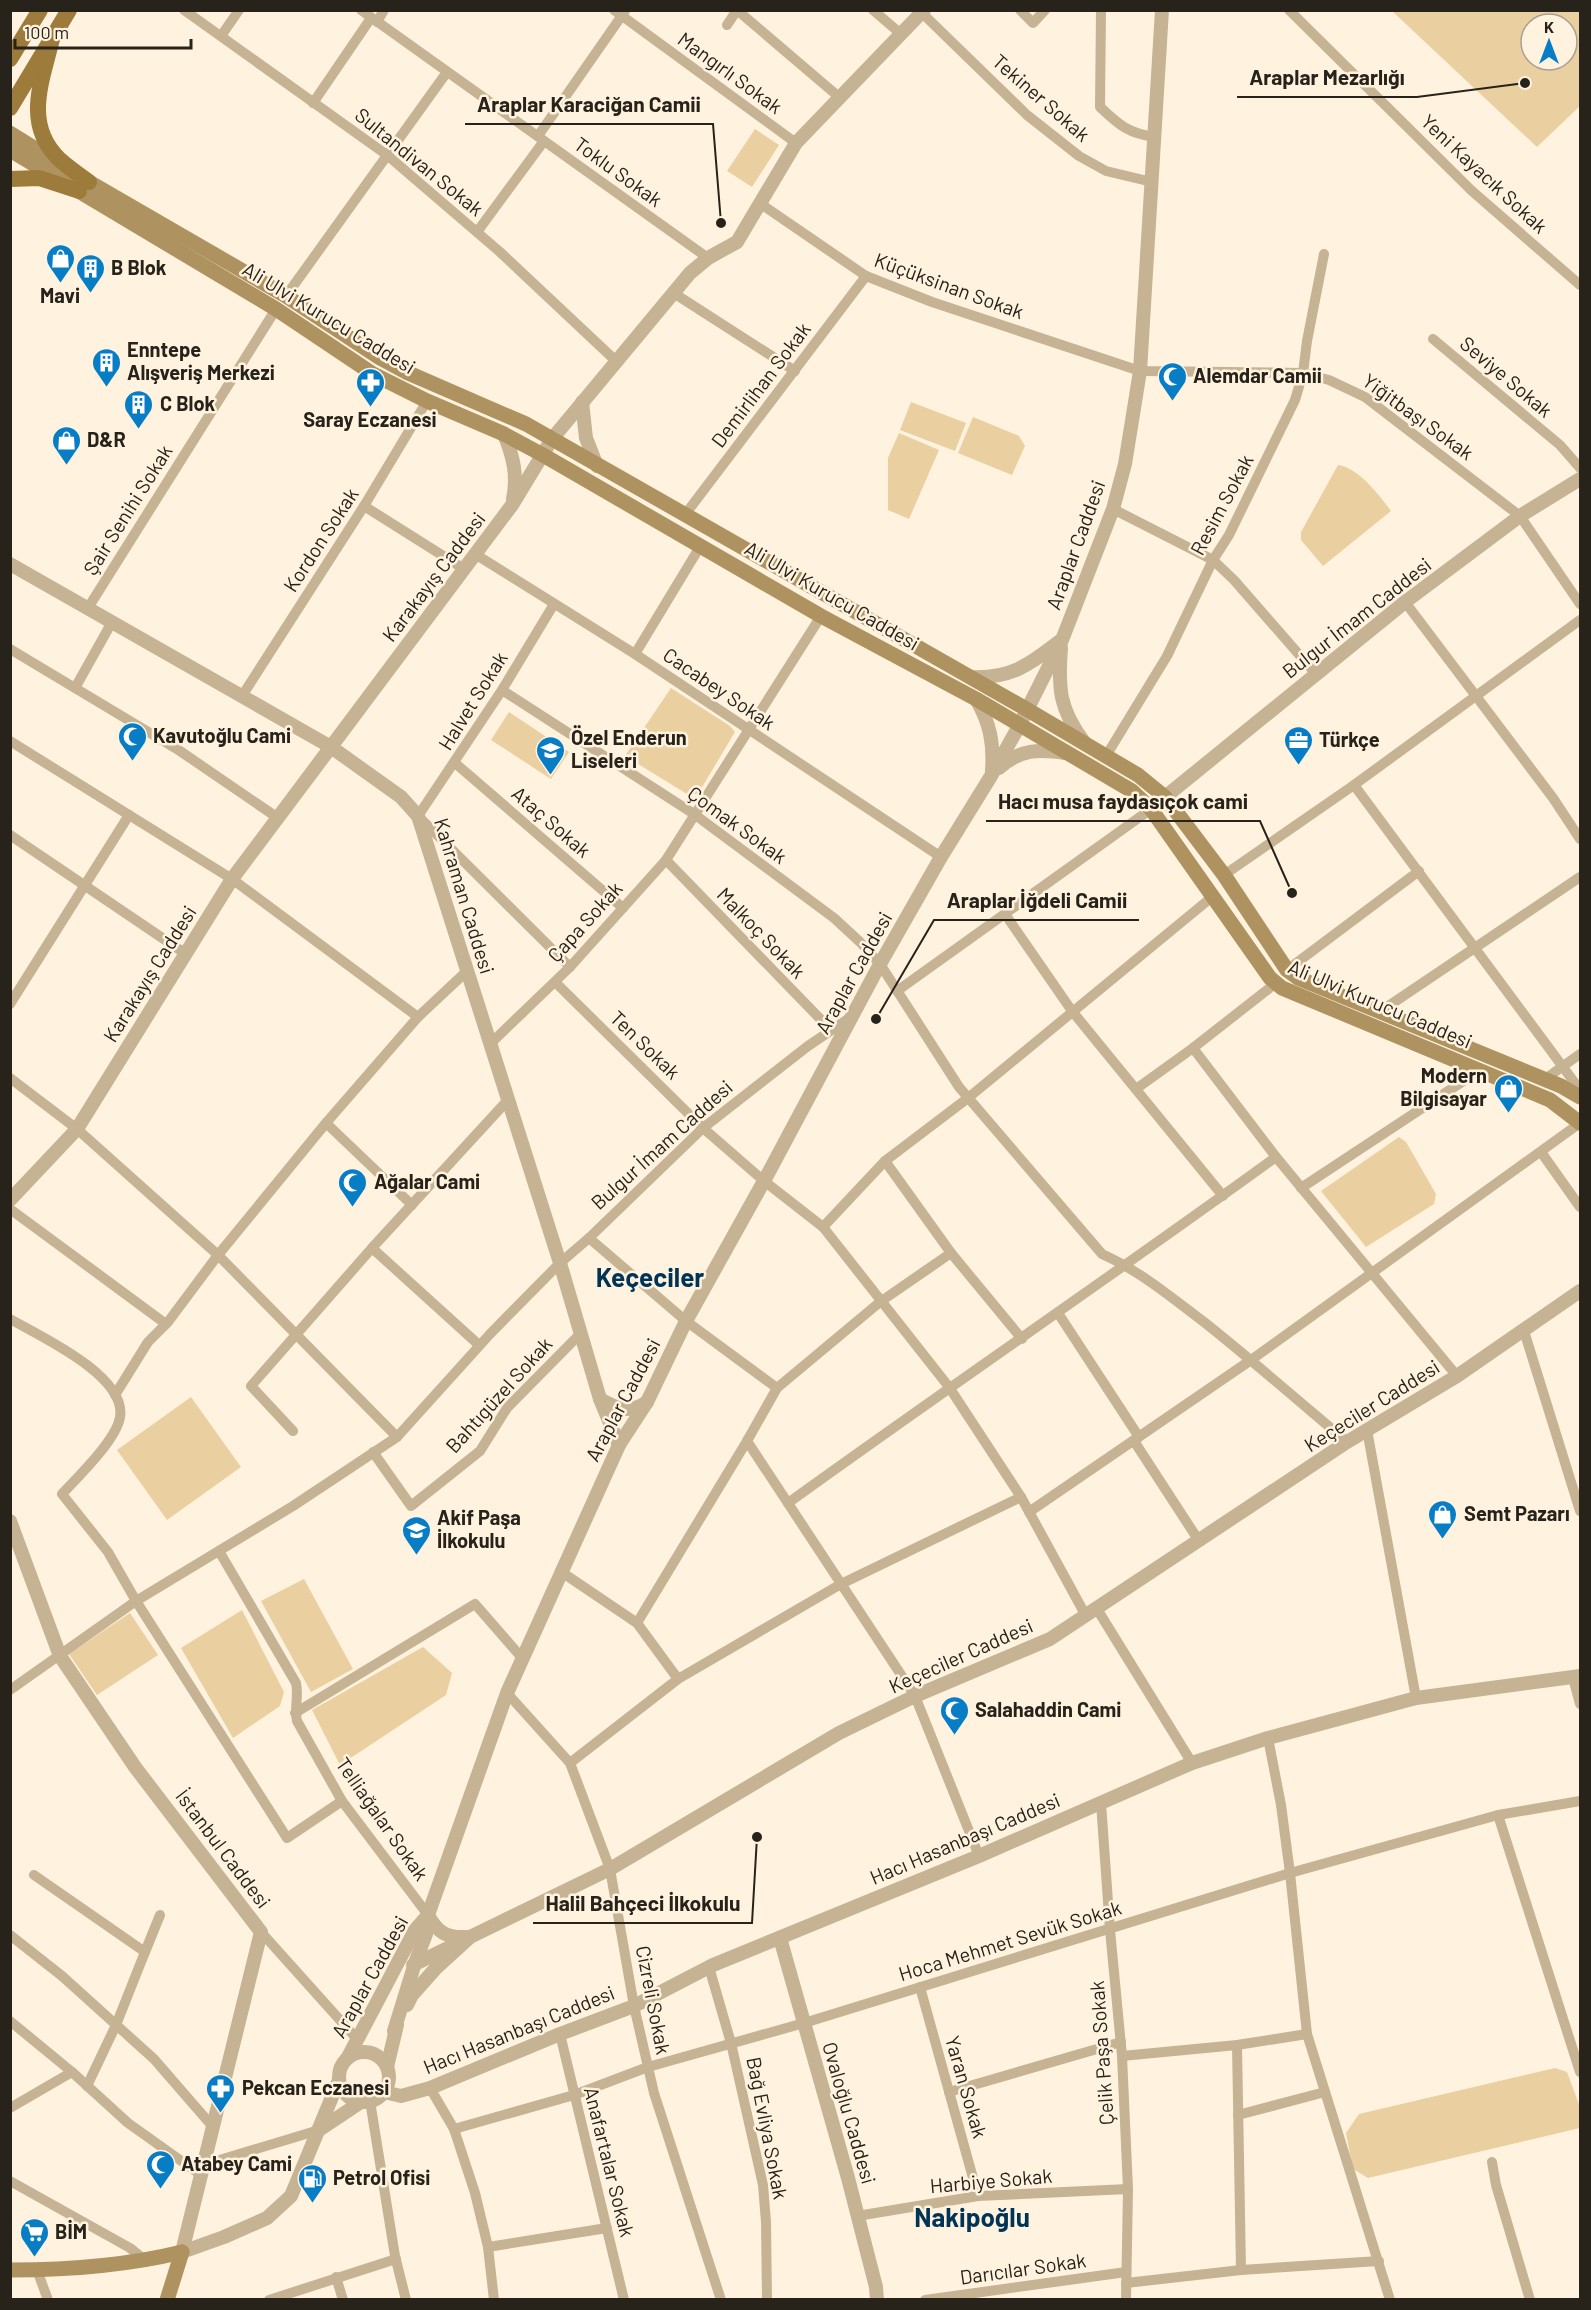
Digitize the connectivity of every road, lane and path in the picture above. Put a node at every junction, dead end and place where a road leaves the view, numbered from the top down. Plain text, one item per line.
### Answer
1 (40, 10) edge
2 (69, 10) edge
3 (184, 10) edge
4 (239, 10) edge
5 (361, 10) edge
6 (384, 10) edge
7 (737, 10) edge
8 (873, 10) edge
9 (1020, 10) edge
10 (1045, 10) edge
11 (1101, 10) edge
12 (1162, 10) edge
13 (1289, 10) edge
14 (620, 12) edge
15 (923, 12) edge
16 (374, 20) junction
17 (727, 25) dead end
18 (901, 34) junction
19 (221, 36) junction
20 (52, 39) junction
21 (10, 59) edge
22 (447, 72) junction
23 (839, 97) junction
24 (313, 102) junction
25 (10, 108) edge
26 (10, 133) edge
27 (1156, 137) junction
28 (541, 138) junction
29 (796, 143) junction
30 (10, 150) edge
31 (387, 155) junction
32 (10, 179) edge
33 (1152, 182) junction
34 (84, 187) junction
35 (761, 204) junction
36 (477, 232) junction
37 (1324, 254) dead end
38 (708, 258) junction
39 (866, 276) junction
40 (1581, 285) edge
41 (672, 292) junction
42 (286, 296) junction
43 (276, 309) junction
44 (1433, 339) dead end
45 (616, 361) junction
46 (795, 371) junction
47 (1140, 371) junction
48 (1303, 373) junction
49 (427, 401) junction
50 (582, 402) junction
51 (504, 434) junction
52 (552, 439) junction
53 (543, 455) junction
54 (597, 466) junction
55 (1581, 468) edge
56 (1581, 479) edge
57 (512, 505) junction
58 (364, 506) junction
59 (1113, 509) junction
60 (684, 516) junction
61 (1520, 516) junction
62 (700, 545) junction
63 (476, 554) junction
64 (1213, 560) junction
65 (10, 564) edge
66 (464, 569) junction
67 (1405, 602) junction
68 (554, 604) junction
69 (1581, 604) edge
70 (87, 608) junction
71 (821, 616) junction
72 (1581, 620) edge
73 (112, 622) junction
74 (1062, 640) junction
75 (11, 650) edge
76 (634, 654) junction
77 (1316, 675) junction
78 (970, 677) junction
79 (75, 688) junction
80 (502, 690) junction
81 (242, 696) junction
82 (1475, 697) junction
83 (976, 699) junction
84 (1028, 710) junction
85 (1019, 726) junction
86 (748, 730) junction
87 (10, 741) edge
88 (1085, 744) junction
89 (331, 747) junction
90 (1065, 753) junction
91 (1106, 756) junction
92 (455, 762) junction
93 (991, 776) junction
94 (1354, 785) junction
95 (1165, 797) junction
96 (1151, 809) junction
97 (694, 814) junction
98 (129, 815) junction
99 (418, 816) junction
100 (278, 818) junction
101 (10, 834) edge
102 (1581, 839) edge
103 (940, 857) junction
104 (666, 860) junction
105 (1419, 872) junction
106 (1224, 875) junction
107 (1581, 877) edge
108 (232, 879) junction
109 (85, 885) junction
110 (1212, 897) junction
111 (623, 908) junction
112 (1005, 914) junction
113 (1475, 948) junction
114 (186, 954) junction
115 (880, 964) junction
116 (570, 967) junction
117 (1287, 970) junction
118 (467, 971) junction
119 (555, 982) junction
120 (1276, 983) junction
121 (897, 991) junction
122 (10, 1004) edge
123 (1072, 1011) junction
124 (1381, 1011) junction
125 (418, 1017) junction
126 (852, 1017) junction
127 (831, 1030) junction
128 (490, 1044) junction
129 (1193, 1048) junction
130 (1581, 1054) edge
131 (1563, 1066) junction
132 (1480, 1070) junction
133 (10, 1078) edge
134 (1545, 1079) junction
135 (1136, 1089) junction
136 (1581, 1090) edge
137 (1581, 1097) edge
138 (968, 1098) junction
139 (507, 1101) junction
140 (326, 1123) junction
141 (1581, 1123) edge
142 (703, 1128) junction
143 (77, 1129) junction
144 (1541, 1152) junction
145 (1276, 1157) junction
146 (885, 1161) junction
147 (764, 1181) junction
148 (1301, 1188) junction
149 (1223, 1196) junction
150 (10, 1200) edge
151 (412, 1205) junction
152 (1581, 1207) edge
153 (10, 1209) edge
154 (823, 1227) junction
155 (589, 1238) junction
156 (372, 1248) junction
157 (951, 1253) junction
158 (218, 1255) junction
159 (560, 1263) junction
160 (1126, 1265) junction
161 (1371, 1275) junction
162 (1581, 1291) edge
163 (880, 1302) junction
164 (1058, 1313) junction
165 (10, 1319) edge
166 (686, 1321) junction
167 (166, 1324) junction
168 (1524, 1331) junction
169 (581, 1333) junction
170 (296, 1335) junction
171 (1022, 1339) junction
172 (479, 1346) junction
173 (1251, 1360) junction
174 (1456, 1376) junction
175 (949, 1387) junction
176 (777, 1388) junction
177 (115, 1395) junction
178 (600, 1400) junction
179 (647, 1402) junction
180 (1367, 1430) junction
181 (293, 1431) dead end
182 (397, 1437) junction
183 (1136, 1439) junction
184 (747, 1441) junction
185 (1347, 1442) junction
186 (619, 1445) junction
187 (373, 1452) junction
188 (1021, 1497) junction
189 (788, 1503) junction
190 (1581, 1511) edge
191 (1029, 1512) junction
192 (10, 1521) edge
193 (13, 1536) edge
194 (1199, 1541) junction
195 (219, 1551) junction
196 (560, 1571) junction
197 (841, 1584) junction
198 (136, 1602) junction
199 (1092, 1612) junction
200 (636, 1623) junction
201 (60, 1656) junction
202 (522, 1658) junction
203 (1577, 1677) edge
204 (678, 1679) junction
205 (10, 1690) edge
206 (507, 1693) junction
207 (915, 1696) junction
208 (1416, 1698) junction
209 (1581, 1704) edge
210 (295, 1713) junction
211 (1268, 1738) junction
212 (570, 1763) junction
213 (1192, 1763) junction
214 (342, 1801) junction
215 (1581, 1801) edge
216 (1101, 1803) junction
217 (1498, 1815) junction
218 (980, 1856) junction
219 (610, 1869) junction
220 (1290, 1873) junction
221 (34, 1875) dead end
222 (160, 1915) dead end
223 (428, 1915) junction
224 (1110, 1930) junction
225 (261, 1932) junction
226 (10, 1935) edge
227 (470, 1937) junction
228 (780, 1938) junction
229 (145, 1952) junction
230 (415, 1963) junction
231 (709, 1967) junction
232 (920, 1988) junction
233 (377, 2001) junction
234 (634, 2006) junction
235 (10, 2021) edge
236 (804, 2023) junction
237 (116, 2025) junction
238 (394, 2031) junction
239 (560, 2034) junction
240 (1307, 2034) junction
241 (357, 2039) junction
242 (1121, 2042) junction
243 (731, 2043) junction
244 (1237, 2045) junction
245 (1577, 2053) edge
246 (1122, 2056) junction
247 (347, 2059) junction
248 (387, 2067) junction
249 (648, 2067) junction
250 (72, 2072) junction
251 (1581, 2072) edge
252 (339, 2080) junction
253 (87, 2086) junction
254 (430, 2088) junction
255 (384, 2092) junction
256 (949, 2092) junction
257 (1325, 2092) junction
258 (574, 2095) junction
259 (365, 2102) junction
260 (10, 2108) edge
261 (1238, 2115) junction
262 (213, 2127) junction
263 (454, 2129) junction
264 (319, 2130) junction
265 (1492, 2162) dead end
266 (202, 2170) junction
267 (10, 2181) edge
268 (1128, 2189) junction
269 (978, 2196) junction
270 (857, 2216) junction
271 (607, 2228) junction
272 (488, 2247) junction
273 (182, 2252) junction
274 (396, 2259) junction
275 (1378, 2260) junction
276 (146, 2261) junction
277 (10, 2270) edge
278 (36, 2270) junction
279 (1241, 2270) junction
280 (336, 2277) junction
281 (1126, 2277) junction
282 (168, 2295) edge
283 (48, 2300) edge
284 (269, 2300) edge
285 (343, 2300) edge
286 (406, 2300) edge
287 (494, 2300) edge
288 (624, 2300) edge
289 (721, 2300) edge
290 (767, 2300) edge
291 (877, 2300) edge
292 (925, 2300) edge
293 (1125, 2300) edge
294 (1390, 2300) edge
295 (1530, 2300) edge

1 - 21 main road
2 - 20 main road
3 - 19 street, Sultandivan Sokak
4 - 19 street
5 - 16 street, Toklu Sokak
6 - 16 street
7 - 17 street
7 - 23 street
8 - 18 street
9 - 10 street
11 - 27 street
12 - 27 street, Araplar Caddesi
13 - 40 street, Yeni Kayacık Sokak
14 - 28 street
14 - 29 street, Mangırlı Sokak
15 - 18 street, Karakayış Caddesi
15 - 33 street, Tekiner Sokak
16 - 22 street, Toklu Sokak
16 - 24 street
18 - 23 street, Karakayış Caddesi
19 - 24 street, Sultandivan Sokak
20 - 25 main road
20 - 34 main road
22 - 28 street, Toklu Sokak
22 - 31 street
23 - 29 street, Karakayış Caddesi
24 - 31 street, Sultandivan Sokak
26 - 34 main road, Ali Ulvi Kurucu Caddesi
27 - 33 street, Araplar Caddesi
28 - 36 street
28 - 38 street, Toklu Sokak
29 - 35 street, Karakayış Caddesi
30 - 34 main road, Ali Ulvi Kurucu Caddesi
31 - 36 street, Sultandivan Sokak
31 - 42 street
32 - 34 main road
33 - 47 street, Araplar Caddesi
34 - 42 main road, Ali Ulvi Kurucu Caddesi
34 - 43 main road, Ali Ulvi Kurucu Caddesi
35 - 38 street, Karakayış Caddesi
35 - 39 street, Küçüksinan Sokak
36 - 45 street, Sultandivan Sokak
37 - 48 street, Resim Sokak
38 - 41 street, Karakayış Caddesi
39 - 46 street, Demirlihan Sokak
39 - 47 street, Küçüksinan Sokak
41 - 45 street, Karakayış Caddesi
41 - 46 street
42 - 52 main road, Ali Ulvi Kurucu Caddesi
43 - 49 main road, Ali Ulvi Kurucu Caddesi
43 - 70 street, Şair Senihi Sokak
44 - 55 street, Seviye Sokak
45 - 50 street, Karakayış Caddesi
46 - 60 street, Demirlihan Sokak
47 - 48 street, Yiğitbaşı Sokak
47 - 59 street, Araplar Caddesi
48 - 61 street, Yiğitbaşı Sokak
48 - 64 street, Resim Sokak
49 - 51 main road, Ali Ulvi Kurucu Caddesi
49 - 58 street, Kordon Sokak
50 - 52 street, Karakayış Caddesi
50 - 54 street
51 - 53 main road, Ali Ulvi Kurucu Caddesi
51 - 57 street
52 - 53 street, Karakayış Caddesi
52 - 54 main road, Ali Ulvi Kurucu Caddesi
53 - 57 street, Karakayış Caddesi
53 - 62 main road, Ali Ulvi Kurucu Caddesi
54 - 60 main road, Ali Ulvi Kurucu Caddesi
56 - 61 street, Bulgur İmam Caddesi
57 - 63 street, Karakayış Caddesi
58 - 66 street
58 - 81 street, Kordon Sokak
59 - 64 street
59 - 74 street, Araplar Caddesi
60 - 78 main road, Ali Ulvi Kurucu Caddesi
61 - 67 street, Bulgur İmam Caddesi
61 - 69 street, Yiğitbaşı Sokak
62 - 71 main road, Ali Ulvi Kurucu Caddesi
62 - 76 street
63 - 66 street, Karakayış Caddesi
63 - 68 street, Cacabey Sokak
64 - 77 street
64 - 91 street, Resim Sokak
65 - 70 street, Kahraman Caddesi
66 - 89 street, Karakayış Caddesi
67 - 77 street, Bulgur İmam Caddesi
67 - 82 street
68 - 76 street, Cacabey Sokak
68 - 80 street, Halvet Sokak
70 - 73 street, Kahraman Caddesi
71 - 83 main road, Ali Ulvi Kurucu Caddesi
71 - 86 street, Çapa Sokak
72 - 82 street
73 - 79 street
73 - 81 street, Kahraman Caddesi
74 - 78 street
74 - 84 street, Araplar Caddesi
74 - 88 street
75 - 79 street
76 - 86 street, Cacabey Sokak
77 - 95 street, Bulgur İmam Caddesi
78 - 84 main road, Ali Ulvi Kurucu Caddesi
79 - 100 street
80 - 92 street, Halvet Sokak
80 - 97 street, Çomak Sokak
81 - 89 street, Kahraman Caddesi
82 - 94 street
82 - 102 street
83 - 85 main road, Ali Ulvi Kurucu Caddesi
83 - 93 street
84 - 85 street, Araplar Caddesi
84 - 88 main road, Ali Ulvi Kurucu Caddesi
85 - 90 main road, Ali Ulvi Kurucu Caddesi
85 - 93 street, Araplar Caddesi
86 - 97 street, Çapa Sokak
86 - 103 street, Cacabey Sokak
87 - 98 street
88 - 91 main road, Ali Ulvi Kurucu Caddesi
89 - 99 street, Kahraman Caddesi
89 - 100 street, Karakayış Caddesi
90 - 93 street
90 - 96 main road, Ali Ulvi Kurucu Caddesi
91 - 95 main road, Ali Ulvi Kurucu Caddesi
92 - 99 street, Halvet Sokak
92 - 111 street, Ataç Sokak
93 - 103 street, Araplar Caddesi
94 - 105 street
94 - 106 street
95 - 106 main road, Ali Ulvi Kurucu Caddesi
96 - 110 main road, Ali Ulvi Kurucu Caddesi
96 - 112 street
97 - 104 street, Çapa Sokak
97 - 115 street, Çomak Sokak
98 - 108 street
98 - 109 street
99 - 116 street
99 - 118 street, Kahraman Caddesi
100 - 108 street, Karakayış Caddesi
101 - 109 street
103 - 115 street, Araplar Caddesi
104 - 111 street, Çapa Sokak
104 - 127 street, Malkoç Sokak
105 - 113 street
105 - 117 street
106 - 117 main road, Ali Ulvi Kurucu Caddesi
107 - 113 street
108 - 114 street, Karakayış Caddesi
108 - 125 street
109 - 114 street
109 - 122 street
110 - 120 main road, Ali Ulvi Kurucu Caddesi
110 - 123 street
111 - 116 street, Çapa Sokak
112 - 121 street
112 - 123 street
113 - 124 street
113 - 131 street
114 - 143 street, Karakayış Caddesi
115 - 121 street, Çomak Sokak
115 - 126 street, Araplar Caddesi
116 - 119 street, Çapa Sokak
117 - 124 main road, Ali Ulvi Kurucu Caddesi
118 - 125 street
118 - 128 street, Kahraman Caddesi
119 - 128 street, Çapa Sokak
119 - 142 street, Ten Sokak
120 - 129 street
120 - 132 main road, Ali Ulvi Kurucu Caddesi
121 - 138 street, Çomak Sokak
123 - 135 street
123 - 138 street
124 - 134 main road, Ali Ulvi Kurucu Caddesi
125 - 140 street
126 - 127 street, Bulgur İmam Caddesi
126 - 147 street, Araplar Caddesi
127 - 142 street, Bulgur İmam Caddesi
128 - 139 street, Kahraman Caddesi
129 - 135 street
129 - 145 street
130 - 131 street
131 - 134 street
131 - 136 street
132 - 141 main road, Ali Ulvi Kurucu Caddesi
132 - 148 street
133 - 143 street
134 - 137 main road, Ali Ulvi Kurucu Caddesi
135 - 149 street
138 - 146 street
138 - 160 street, Çomak Sokak
139 - 151 street
139 - 159 street, Kahraman Caddesi
140 - 151 street
140 - 158 street
141 - 144 street
142 - 147 street, Ten Sokak
142 - 155 street, Bulgur İmam Caddesi
143 - 150 street, Karakayış Caddesi
143 - 158 street
144 - 152 street
144 - 161 street
145 - 148 street
145 - 149 street
146 - 154 street
146 - 157 street
147 - 154 street, Ten Sokak
147 - 166 street, Araplar Caddesi
148 - 161 street
149 - 160 street
151 - 156 street
153 - 167 street
154 - 163 street, Ten Sokak
155 - 159 street, Bulgur İmam Caddesi
155 - 166 street
156 - 170 street
156 - 172 street
157 - 163 street
157 - 171 street
158 - 167 street
158 - 170 street
159 - 169 street, Kahraman Caddesi
159 - 172 street, Bulgur İmam Caddesi
160 - 164 street
160 - 173 street, Çomak Sokak
161 - 173 street
161 - 174 street
162 - 168 street, Keçeciler Caddesi
163 - 175 street, Ten Sokak
163 - 176 street
164 - 171 street
164 - 183 street
165 - 177 street
166 - 176 street
166 - 179 street, Araplar Caddesi
167 - 177 street
168 - 174 street, Keçeciler Caddesi
168 - 190 street
169 - 178 street, Kahraman Caddesi
169 - 187 street, Bahtıgüzel Sokak
170 - 181 street
170 - 182 street
171 - 175 street
172 - 182 street, Bulgur İmam Caddesi
173 - 183 street
173 - 185 street, Çomak Sokak
174 - 180 street, Keçeciler Caddesi
175 - 188 street, Ten Sokak
175 - 189 street
176 - 184 street
177 - 198 street
178 - 179 street
178 - 186 street, Kahraman Caddesi
179 - 186 street, Araplar Caddesi
180 - 185 street, Keçeciler Caddesi
180 - 208 street
182 - 187 street, Bulgur İmam Caddesi
183 - 191 street
183 - 194 street
184 - 189 street
184 - 200 street
185 - 194 street, Keçeciler Caddesi
186 - 196 street, Araplar Caddesi
187 - 195 street, Bulgur İmam Caddesi
188 - 191 street, Ten Sokak
188 - 197 street
189 - 197 street
191 - 199 street, Ten Sokak
192 - 193 street, İstanbul Caddesi
193 - 201 street, İstanbul Caddesi
194 - 199 street, Keçeciler Caddesi
195 - 198 street, Bulgur İmam Caddesi
195 - 210 street, Telliağalar Sokak
196 - 200 street
196 - 202 street, Araplar Caddesi
197 - 204 street
197 - 207 street
198 - 201 street, Bulgur İmam Caddesi
198 - 214 street
199 - 207 street, Keçeciler Caddesi
199 - 213 street, Ten Sokak
200 - 204 street
201 - 205 street, Bulgur İmam Caddesi
201 - 225 street, İstanbul Caddesi
202 - 206 street, Araplar Caddesi
202 - 210 street
203 - 208 street, Hacı Hasanbaşı Caddesi
203 - 209 street
204 - 212 street
206 - 212 street, Cizreli Sokak
206 - 223 street, Araplar Caddesi
207 - 218 street
207 - 219 street, Keçeciler Caddesi
208 - 211 street, Hacı Hasanbaşı Caddesi
210 - 214 street, Telliağalar Sokak
211 - 213 street, Hacı Hasanbaşı Caddesi
211 - 220 street
212 - 219 street, Cizreli Sokak
213 - 216 street, Hacı Hasanbaşı Caddesi
214 - 223 street, Telliağalar Sokak
215 - 217 street, Hoca Mehmet Sevük Sokak
216 - 218 street, Hacı Hasanbaşı Caddesi
216 - 224 street, Çelik Paşa Sokak
217 - 220 street, Hoca Mehmet Sevük Sokak
217 - 245 street
218 - 228 street, Hacı Hasanbaşı Caddesi
219 - 227 street, Keçeciler Caddesi
219 - 234 street, Cizreli Sokak
220 - 224 street, Hoca Mehmet Sevük Sokak
220 - 240 street
221 - 229 street
222 - 229 street
223 - 227 street
223 - 230 street, Araplar Caddesi
223 - 233 street, Araplar Caddesi
224 - 232 street, Hoca Mehmet Sevük Sokak
224 - 242 street, Çelik Paşa Sokak
225 - 241 street
225 - 262 street, İstanbul Caddesi
226 - 237 street
227 - 230 street
227 - 238 street, Keçeciler Caddesi
228 - 231 street, Hacı Hasanbaşı Caddesi
228 - 236 street, Ovaloğlu Caddesi
229 - 237 street
230 - 233 street
230 - 238 street, Araplar Caddesi
231 - 234 street, Hacı Hasanbaşı Caddesi
231 - 243 street, Bağ Evliya Sokak
232 - 236 street, Hoca Mehmet Sevük Sokak
232 - 256 street, Yaran Sokak
233 - 241 street, Araplar Caddesi
234 - 239 street, Hacı Hasanbaşı Caddesi
234 - 249 street, Cizreli Sokak
235 - 250 street
236 - 243 street, Hoca Mehmet Sevük Sokak
236 - 270 street, Ovaloğlu Caddesi
237 - 253 street
237 - 262 street
238 - 248 street, Keçeciler Caddesi
239 - 254 street, Hacı Hasanbaşı Caddesi
239 - 258 street, Anafartalar Sokak
240 - 244 street
240 - 257 street
241 - 247 street, Araplar Caddesi
242 - 246 street, Çelik Paşa Sokak
242 - 256 street
243 - 249 street, Hoca Mehmet Sevük Sokak
243 - 290 street, Bağ Evliya Sokak
244 - 246 street
244 - 261 street
245 - 251 street
246 - 268 street, Çelik Paşa Sokak
247 - 248 street
247 - 252 street
248 - 255 street
249 - 258 street, Hoca Mehmet Sevük Sokak
249 - 289 street, Cizreli Sokak
250 - 253 street
250 - 260 street
252 - 259 street
252 - 264 street
253 - 266 street
254 - 255 street, Hacı Hasanbaşı Caddesi
254 - 263 street
255 - 259 street
256 - 269 street, Yaran Sokak
257 - 261 street
257 - 275 street
258 - 263 street, Hoca Mehmet Sevük Sokak
258 - 271 street, Anafartalar Sokak
259 - 264 street
259 - 274 street
261 - 279 street
262 - 266 street, İstanbul Caddesi
263 - 272 street
264 - 266 street
264 - 273 street
265 - 295 street
266 - 273 street, İstanbul Caddesi
267 - 276 street
268 - 269 street, Harbiye Sokak
268 - 281 street, Çelik Paşa Sokak
269 - 270 street, Harbiye Sokak
270 - 291 street, Ovaloğlu Caddesi
271 - 272 street
271 - 288 street, Anafartalar Sokak
272 - 287 street
273 - 276 main road
273 - 282 main road, İstanbul Caddesi
274 - 280 street
274 - 286 street
275 - 279 street, Darıcılar Sokak
275 - 294 street
276 - 278 main road
276 - 282 main road
277 - 278 main road
278 - 283 street
279 - 281 street, Darıcılar Sokak
280 - 284 street
280 - 285 street
281 - 292 street, Darıcılar Sokak
281 - 293 street, Çelik Paşa Sokak

